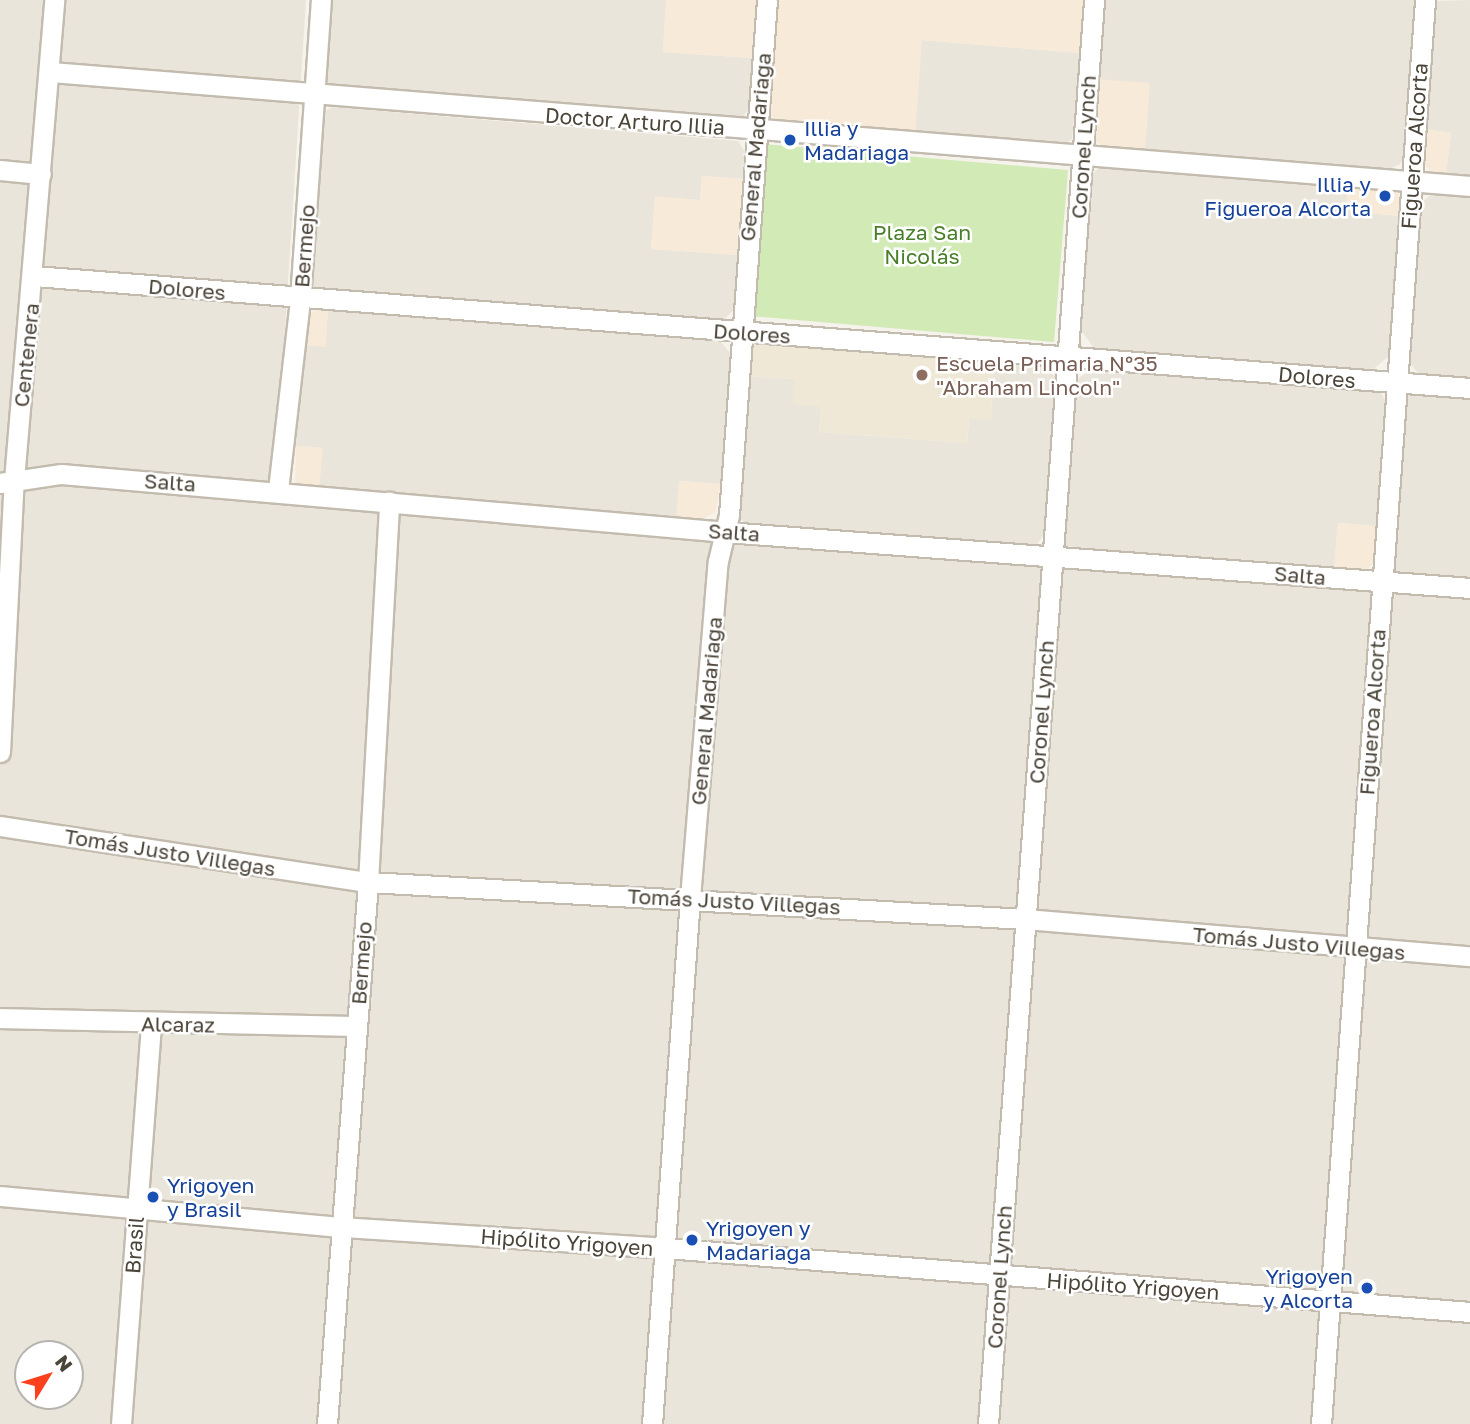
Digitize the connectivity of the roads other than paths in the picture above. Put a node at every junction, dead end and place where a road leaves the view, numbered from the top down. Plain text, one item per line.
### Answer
1 (54, 0) edge
2 (321, 0) edge
3 (767, 0) edge
4 (1094, 0) edge
5 (1425, 0) edge
6 (51, 72) junction
7 (313, 96) junction
8 (756, 131) junction
9 (1082, 158) junction
10 (0, 170) edge
11 (41, 174) junction
12 (1411, 182) junction
13 (1470, 186) edge
14 (34, 276) junction
15 (300, 299) junction
16 (742, 333) junction
17 (1068, 356) junction
18 (1397, 383) junction
19 (1470, 388) edge
20 (7, 482) edge
21 (278, 490) junction
22 (389, 502) junction
23 (726, 532) junction
24 (1052, 555) junction
25 (1381, 582) junction
26 (1470, 588) edge
27 (0, 752) edge
28 (0, 826) edge
29 (368, 882) junction
30 (690, 898) junction
31 (1026, 919) junction
32 (1355, 950) junction
33 (1470, 956) edge
34 (0, 1018) edge
35 (151, 1024) junction
36 (356, 1026) junction
37 (0, 1196) edge
38 (136, 1206) junction
39 (342, 1227) junction
40 (666, 1248) junction
41 (999, 1276) junction
42 (1331, 1301) junction
43 (1470, 1312) edge
44 (121, 1424) edge
45 (327, 1424) edge
46 (652, 1424) edge
47 (988, 1424) edge
48 (1321, 1424) edge

1 - 6 street, Centenera
2 - 7 street, Bermejo
3 - 8 street, General Madariaga
4 - 9 street, Coronel Lynch
5 - 12 street, Figueroa Alcorta
6 - 7 street, Doctor Arturo Illia
6 - 11 street, Centenera
7 - 8 street, Doctor Arturo Illia
7 - 15 street, Bermejo
8 - 9 street, Doctor Arturo Illia
8 - 16 street, General Madariaga
9 - 12 street, Doctor Arturo Illia
9 - 17 street, Coronel Lynch
10 - 11 street
11 - 14 street, Centenera
12 - 13 street, Doctor Arturo Illia
12 - 18 street, Figueroa Alcorta
14 - 15 street, Dolores
14 - 20 street, Centenera
15 - 16 street, Dolores
15 - 21 street, Bermejo
16 - 17 street, Dolores
16 - 23 street, General Madariaga
17 - 18 street, Dolores
17 - 24 street, Coronel Lynch
18 - 19 street, Dolores
18 - 25 street, Figueroa Alcorta
20 - 21 street, Salta
20 - 27 street, Centenera
21 - 22 street, Salta
22 - 23 street, Salta
22 - 29 street, Bermejo
23 - 24 street, Salta
23 - 30 street, General Madariaga
24 - 25 street, Salta
24 - 31 street, Coronel Lynch
25 - 26 street, Salta
25 - 32 street, Figueroa Alcorta
28 - 29 street, Tomás Justo Villegas
29 - 30 street, Tomás Justo Villegas
29 - 36 street, Bermejo
30 - 31 street, Tomás Justo Villegas
30 - 40 street, General Madariaga
31 - 32 street, Tomás Justo Villegas
31 - 41 street, Coronel Lynch
32 - 33 street, Tomás Justo Villegas
32 - 42 street, Figueroa Alcorta
34 - 35 street, Alcaraz
35 - 36 street, Alcaraz
35 - 38 street, Brasil
36 - 39 street, Bermejo
37 - 38 street, Hipólito Yrigoyen
38 - 39 street, Hipólito Yrigoyen
38 - 44 street, Brasil
39 - 40 street, Hipólito Yrigoyen
39 - 45 street, Bermejo
40 - 41 street, Hipólito Yrigoyen
40 - 46 street, General Madariaga
41 - 42 street, Hipólito Yrigoyen
41 - 47 street, Coronel Lynch
42 - 43 street, Hipólito Yrigoyen
42 - 48 street, Figueroa Alcorta

